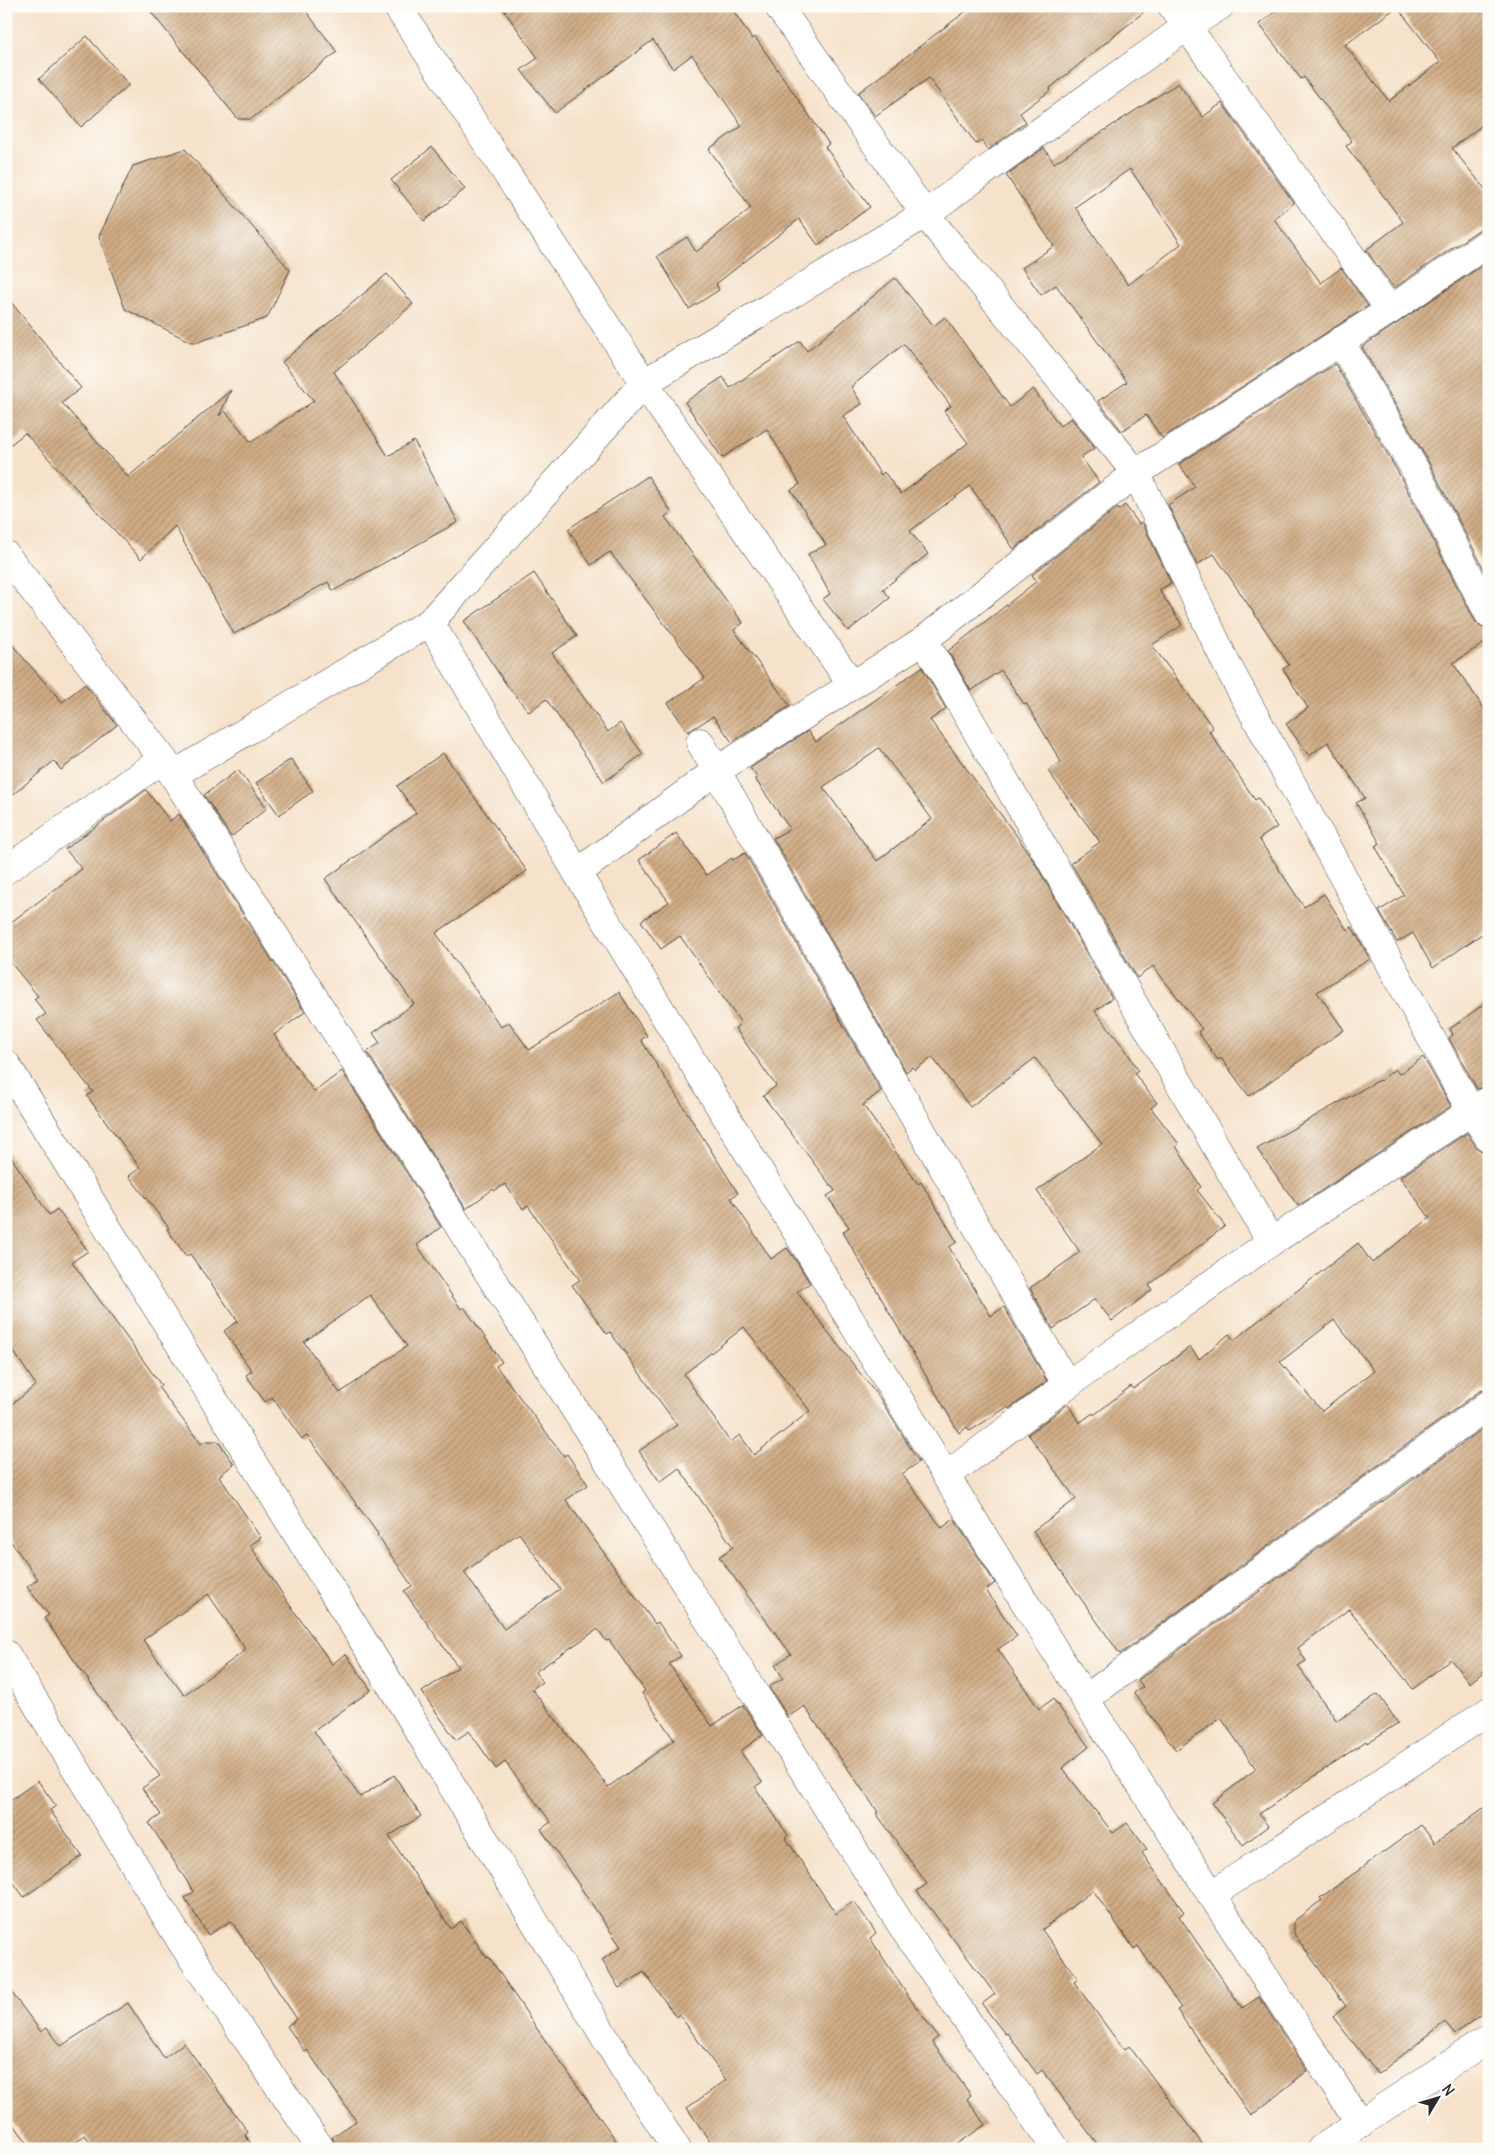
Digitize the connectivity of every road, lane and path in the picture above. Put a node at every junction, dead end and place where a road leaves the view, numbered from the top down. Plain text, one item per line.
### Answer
1 (398, 6) edge
2 (778, 6) edge
3 (1220, 6) edge
4 (1179, 16) edge
5 (925, 214) junction
6 (1489, 242) edge
7 (1390, 310) junction
8 (1340, 342) junction
9 (644, 382) junction
10 (1136, 473) junction
11 (6, 555) edge
12 (1489, 614) edge
13 (430, 622) junction
14 (924, 640) junction
15 (852, 685) junction
16 (700, 742) dead end
17 (168, 767) junction
18 (716, 771) junction
19 (6, 870) edge
20 (577, 873) junction
21 (6, 1064) edge
22 (1480, 1106) edge
23 (1489, 1138) edge
24 (1271, 1242) junction
25 (1067, 1385) junction
26 (1489, 1404) edge
27 (946, 1476) junction
28 (6, 1654) edge
29 (1085, 1700) junction
30 (1489, 1711) edge
31 (1211, 1895) junction
32 (1489, 2038) edge
33 (1360, 2124) junction
34 (321, 2149) edge
35 (677, 2149) edge
36 (1056, 2149) edge
37 (1321, 2149) edge

1 - 9 street
2 - 5 street
3 - 4 street
4 - 5 street
4 - 7 street
5 - 9 street
5 - 10 street
6 - 7 street
7 - 8 street
8 - 10 street
8 - 12 street
9 - 13 street
9 - 15 street
10 - 14 street
10 - 22 street
11 - 17 street
13 - 17 street
13 - 20 street
14 - 15 street
14 - 24 street
15 - 18 street
16 - 18 street
17 - 19 street
17 - 36 street
18 - 20 street
18 - 25 street
20 - 27 street
21 - 35 street
22 - 23 street
22 - 24 street
24 - 25 street
25 - 27 street
26 - 29 street
27 - 29 street
28 - 34 street
29 - 31 street
30 - 31 street
31 - 33 street
32 - 33 street
33 - 37 street

